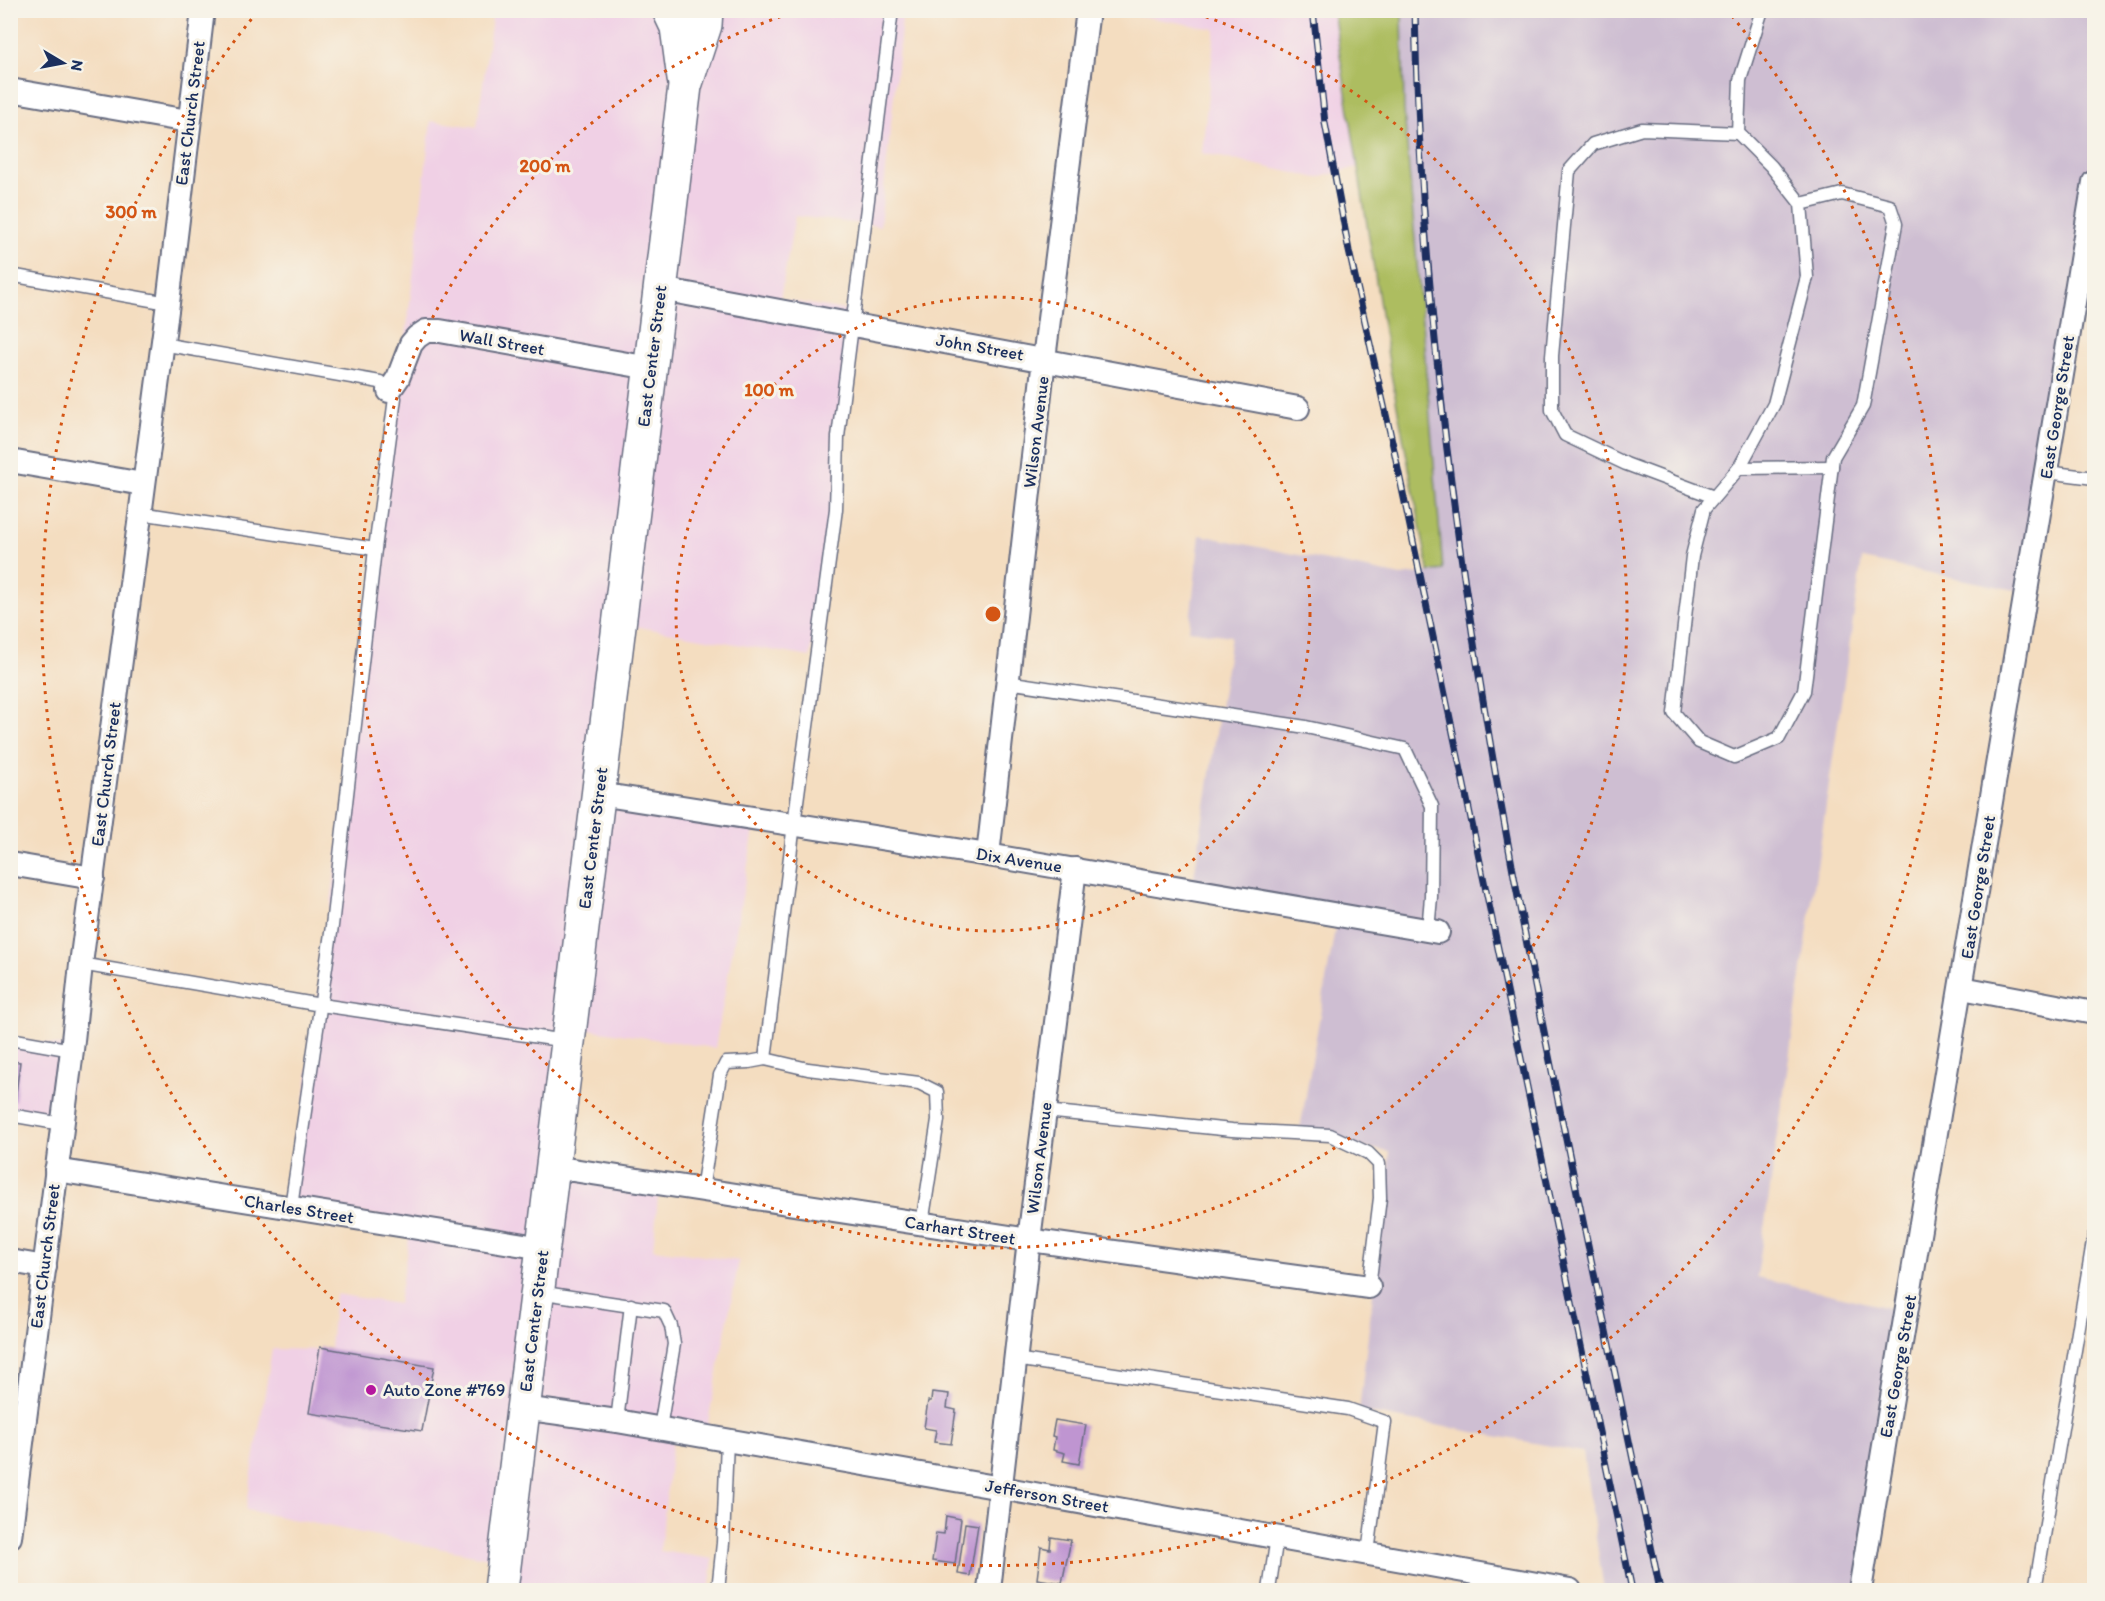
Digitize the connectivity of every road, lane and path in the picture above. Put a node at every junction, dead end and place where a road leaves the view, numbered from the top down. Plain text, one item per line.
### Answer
1 (203, 10) edge
2 (669, 10) edge
3 (706, 10) edge
4 (892, 10) edge
5 (1088, 10) edge
6 (1762, 10) edge
7 (685, 86) junction
8 (10, 90) edge
9 (188, 121) junction
10 (1738, 133) junction
11 (2094, 182) edge
12 (1801, 204) junction
13 (10, 275) edge
14 (661, 289) junction
15 (168, 303) junction
16 (854, 324) junction
17 (162, 344) junction
18 (1044, 359) junction
19 (650, 368) junction
20 (389, 391) junction
21 (1298, 408) dead end
22 (10, 461) edge
23 (1832, 467) junction
24 (1739, 468) junction
25 (2047, 472) junction
26 (2094, 478) edge
27 (143, 484) junction
28 (1714, 496) junction
29 (140, 513) junction
30 (375, 549) junction
31 (1007, 682) junction
32 (599, 794) junction
33 (794, 824) junction
34 (988, 855) junction
35 (10, 864) edge
36 (1075, 869) junction
37 (93, 878) junction
38 (1433, 931) joint
39 (81, 964) junction
40 (1962, 988) junction
41 (321, 1005) junction
42 (2094, 1013) edge
43 (10, 1039) edge
44 (567, 1041) junction
45 (72, 1050) junction
46 (765, 1059) junction
47 (1045, 1111) junction
48 (10, 1115) edge
49 (62, 1124) junction
50 (553, 1167) junction
51 (56, 1170) junction
52 (702, 1190) junction
53 (291, 1207) junction
54 (922, 1224) junction
55 (2094, 1236) edge
56 (1029, 1240) junction
57 (543, 1248) junction
58 (10, 1261) edge
59 (45, 1267) junction
60 (1369, 1287) joint
61 (537, 1292) junction
62 (631, 1305) junction
63 (1016, 1359) junction
64 (522, 1408) junction
65 (617, 1421) junction
66 (660, 1428) junction
67 (727, 1440) junction
68 (1001, 1488) junction
69 (10, 1537) edge
70 (1277, 1537) junction
71 (1368, 1553) junction
72 (501, 1590) edge
73 (718, 1590) edge
74 (989, 1590) edge
75 (1269, 1590) edge
76 (1570, 1590) edge
77 (1860, 1590) edge
78 (2035, 1590) edge

1 - 9 street, East Church Street
2 - 7 main road, East Center Street
3 - 7 main road, East Center Street
4 - 16 lane
5 - 18 street, Wilson Avenue
6 - 10 lane
7 - 14 main road, East Center Street
8 - 9 street
9 - 15 street, East Church Street
10 - 12 lane
10 - 28 lane
11 - 25 street, East George Street
12 - 23 lane
12 - 24 lane
13 - 15 lane
14 - 16 street, John Street
14 - 19 main road, East Center Street
15 - 17 street, East Church Street
16 - 18 street, John Street
16 - 33 lane
17 - 20 lane
17 - 27 street, East Church Street
18 - 21 street, John Street
18 - 31 street, Wilson Avenue
19 - 20 street, Wall Street
19 - 32 main road, East Center Street
20 - 30 lane
22 - 27 street
23 - 24 lane
23 - 28 lane
24 - 28 lane
25 - 26 lane
25 - 40 street, East George Street
27 - 29 street, East Church Street
29 - 30 lane
29 - 37 street, East Church Street
30 - 41 lane
31 - 34 street, Wilson Avenue
31 - 38 lane
32 - 33 street, Dix Avenue
32 - 44 main road, East Center Street
33 - 34 street, Dix Avenue
33 - 46 lane
34 - 36 street, Dix Avenue
35 - 37 street
36 - 38 street, Dix Avenue
36 - 47 street, Wilson Avenue
37 - 39 street, East Church Street
39 - 41 lane
39 - 45 street, East Church Street
40 - 42 street
40 - 77 street, East George Street
41 - 44 lane
41 - 53 lane
43 - 45 lane
44 - 50 main road, East Center Street
45 - 49 street, East Church Street
46 - 52 lane
46 - 54 lane
47 - 56 street, Wilson Avenue
47 - 60 lane
48 - 49 lane
49 - 51 street, East Church Street
50 - 52 street, Carhart Street
50 - 57 main road, East Center Street
51 - 53 street, Charles Street
51 - 59 street, East Church Street
52 - 54 street, Carhart Street
53 - 57 street, Charles Street
54 - 56 street, Carhart Street
55 - 78 lane
56 - 60 street, Carhart Street
56 - 63 street, Wilson Avenue
57 - 61 main road, East Center Street
58 - 59 street
59 - 69 street, East Church Street
61 - 62 lane
61 - 64 main road, East Center Street
62 - 65 lane
62 - 66 lane
63 - 68 street, Wilson Avenue
63 - 71 lane
64 - 65 street, Jefferson Street
64 - 72 main road, East Center Street
65 - 66 street, Jefferson Street
66 - 67 street, Jefferson Street
67 - 68 street, Jefferson Street
67 - 73 lane
68 - 70 street, Jefferson Street
68 - 74 street, Wilson Avenue
70 - 71 street, Jefferson Street
70 - 75 lane
71 - 76 street, Jefferson Street

